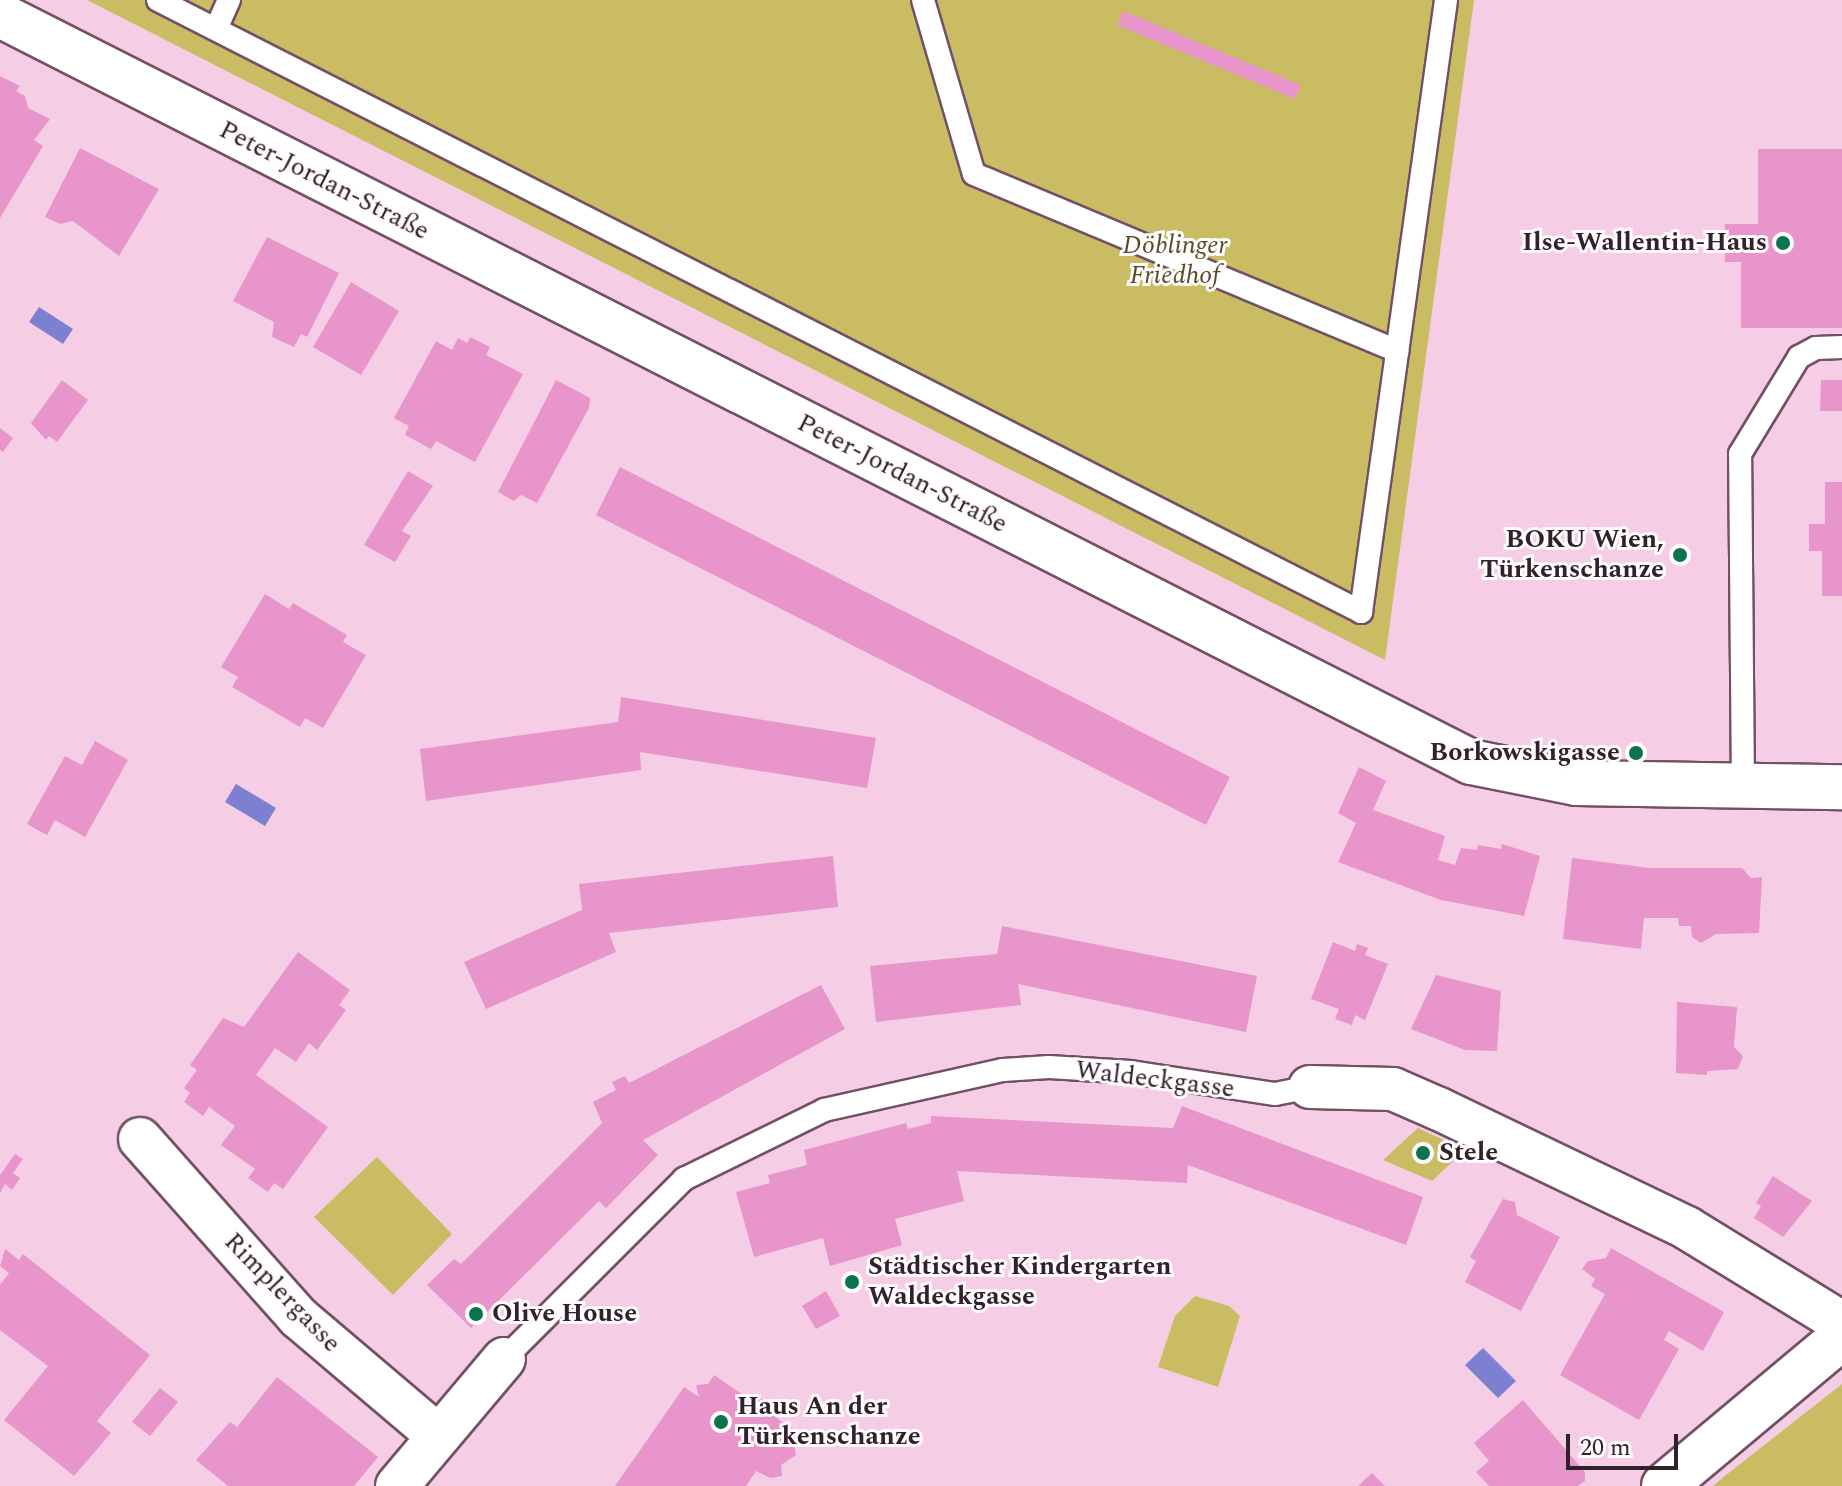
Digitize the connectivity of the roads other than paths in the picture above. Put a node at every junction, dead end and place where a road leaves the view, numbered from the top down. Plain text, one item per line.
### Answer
1 (158, 0) edge
2 (229, 0) edge
3 (923, 0) edge
4 (1446, 0) edge
5 (0, 15) edge
6 (216, 29) junction
7 (1842, 347) edge
8 (1398, 351) junction
9 (1842, 787) edge
10 (1743, 788) junction
11 (1310, 1087) joint
12 (140, 1139) dead end
13 (1842, 1323) edge
14 (1842, 1337) edge
15 (504, 1359) joint
16 (437, 1435) junction
17 (397, 1486) edge
18 (1664, 1486) edge

1 - 6 lane
2 - 6 lane
3 - 8 lane
4 - 8 lane
5 - 10 street, Peter-Jordan-Straße
6 - 8 lane
7 - 10 lane
9 - 10 street, Peter-Jordan-Straße
11 - 13 street, Waldeckgasse
11 - 15 lane, Waldeckgasse
12 - 16 street, Rimplergasse
14 - 18 street
15 - 16 street
16 - 17 street

